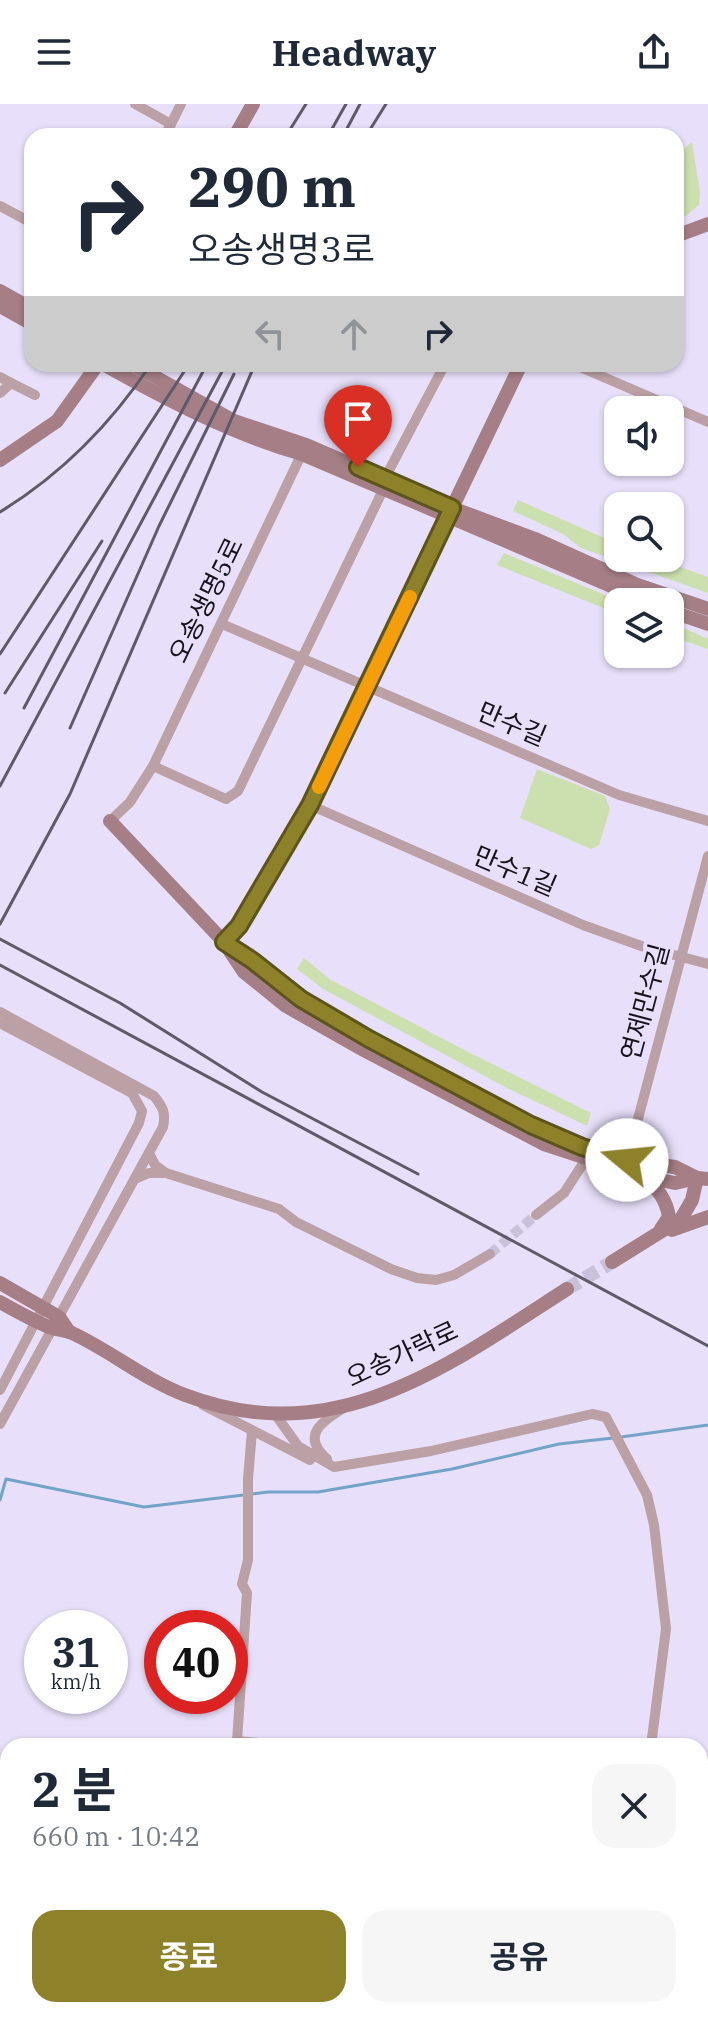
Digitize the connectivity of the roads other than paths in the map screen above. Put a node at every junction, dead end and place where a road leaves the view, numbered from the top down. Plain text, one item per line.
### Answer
1 (135, 104) edge
2 (181, 104) edge
3 (253, 104) edge
4 (171, 124) junction
5 (169, 128) edge
6 (240, 128) edge
7 (0, 206) edge
8 (24, 219) edge
9 (708, 224) edge
10 (684, 233) edge
11 (0, 291) edge
12 (24, 304) edge
13 (0, 306) edge
14 (24, 320) edge
15 (95, 372) edge
16 (116, 372) edge
17 (146, 372) edge
18 (441, 372) edge
19 (517, 372) edge
20 (592, 372) edge
21 (0, 377) edge
22 (11, 383) junction
23 (0, 393) edge
24 (35, 395) dead end
25 (708, 422) edge
26 (304, 450) junction
27 (0, 460) edge
28 (384, 484) junction
29 (449, 513) junction
30 (618, 588) edge
31 (708, 609) edge
32 (684, 616) edge
33 (222, 624) junction
34 (708, 624) edge
35 (302, 658) junction
36 (368, 686) junction
37 (153, 766) junction
38 (310, 805) junction
39 (110, 821) joint
40 (708, 821) edge
41 (708, 856) edge
42 (224, 942) junction
43 (680, 957) junction
44 (708, 964) edge
45 (0, 1012) edge
46 (0, 1023) edge
47 (149, 1153) junction
48 (586, 1159) junction
49 (627, 1160) junction
50 (166, 1173) junction
51 (644, 1177) junction
52 (135, 1179) junction
53 (702, 1179) edge
54 (536, 1215) tunnel mouth
55 (708, 1217) edge
56 (656, 1236) junction
57 (490, 1254) tunnel mouth
58 (612, 1262) tunnel mouth
59 (0, 1283) edge
60 (567, 1289) tunnel mouth
61 (0, 1302) edge
62 (43, 1306) junction
63 (36, 1321) junction
64 (56, 1323) junction
65 (0, 1390) edge
66 (184, 1395) junction
67 (345, 1407) junction
68 (275, 1414) junction
69 (0, 1424) edge
70 (252, 1431) junction
71 (334, 1467) junction
72 (237, 1738) edge
73 (652, 1738) edge

1 - 4 street
2 - 4 street
3 - 6 street
4 - 5 street
7 - 8 street
9 - 10 street
11 - 12 street
13 - 14 street
15 - 27 street
16 - 26 street
17 - 26 street
18 - 28 street
19 - 29 street
20 - 25 street
21 - 22 street
22 - 23 street
22 - 24 street
26 - 28 street
26 - 33 street, 오송생명5로
28 - 29 street
28 - 35 street
29 - 30 street
29 - 31 street
29 - 36 street
32 - 34 street
33 - 35 street, 만수길
33 - 37 street, 오송생명5로
35 - 36 street, 만수길
35 - 37 street
36 - 38 street
36 - 40 street, 만수길
37 - 39 street, 오송생명5로
38 - 42 street
38 - 43 street, 만수1길
39 - 42 street, 오송생명5로
41 - 43 street, 연제만수길
42 - 48 street
42 - 49 street
43 - 44 street, 만수1길
43 - 49 street, 연제만수길
45 - 47 street
46 - 62 street
47 - 50 street
47 - 52 street
48 - 51 street
48 - 54 street
49 - 53 street
50 - 52 street
50 - 57 street
51 - 53 street
51 - 56 street
52 - 64 street
53 - 56 street
55 - 56 street
56 - 58 street
59 - 62 street, 오송가락로
60 - 67 street, 오송가락로
61 - 63 street, 오송가락로
62 - 63 street
62 - 64 street, 오송가락로
63 - 64 street, 오송가락로
63 - 65 street
64 - 66 street, 오송가락로
64 - 69 street
66 - 68 street, 오송가락로
66 - 70 street
67 - 68 street, 오송가락로
67 - 71 street
68 - 71 street
70 - 71 street
70 - 72 street
71 - 73 street

